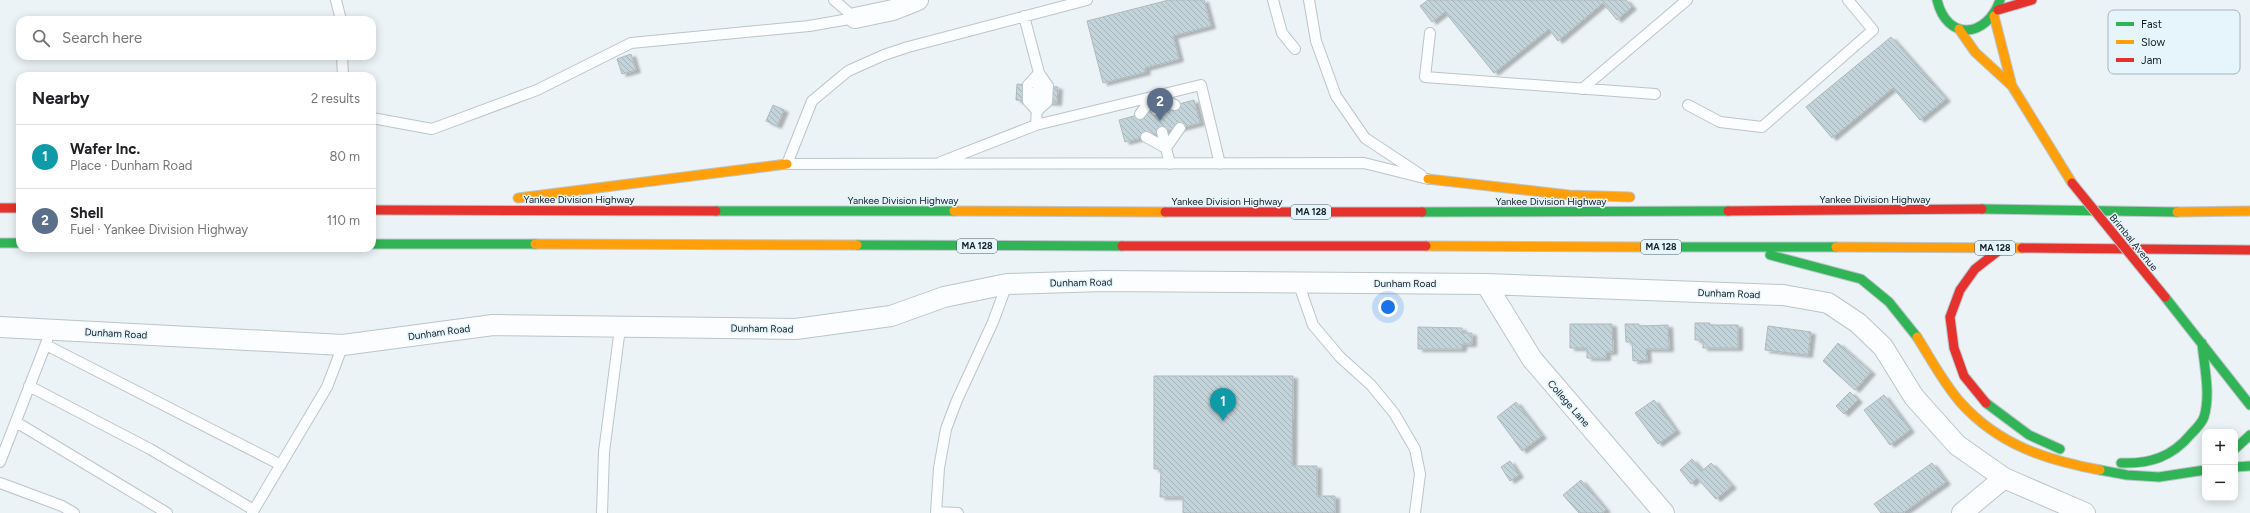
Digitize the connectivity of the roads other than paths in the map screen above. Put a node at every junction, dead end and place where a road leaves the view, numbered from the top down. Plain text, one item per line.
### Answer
1 (336, 0) edge
2 (834, 0) edge
3 (918, 0) edge
4 (1087, 0) edge
5 (1272, 0) edge
6 (1309, 0) edge
7 (1687, 0) edge
8 (1848, 0) edge
9 (2000, 0) edge
10 (2032, 0) edge
11 (1936, 1) edge
12 (1996, 13) junction
13 (340, 16) edge
14 (1024, 16) junction
15 (855, 18) junction
16 (1959, 29) junction
17 (1430, 33) dead end
18 (1295, 49) dead end
19 (342, 60) edge
20 (343, 72) edge
21 (1039, 73) junction
22 (2012, 86) junction
23 (1582, 89) junction
24 (1655, 94) dead end
25 (1153, 96) junction
26 (1175, 105) dead end
27 (1688, 105) dead end
28 (1156, 110) dead end
29 (1037, 111) junction
30 (1140, 114) dead end
31 (376, 119) edge
32 (1036, 125) junction
33 (1180, 128) dead end
34 (1162, 132) dead end
35 (1146, 137) dead end
36 (1166, 148) junction
37 (787, 164) junction
38 (936, 164) junction
39 (1170, 164) junction
40 (1220, 164) junction
41 (1428, 179) junction
42 (1640, 198) dead end
43 (1718, 201) dead end
44 (2235, 202) dead end
45 (0, 208) edge
46 (16, 208) edge
47 (376, 210) edge
48 (424, 210) junction
49 (1907, 210) junction
50 (2250, 211) edge
51 (2121, 212) junction
52 (0, 243) edge
53 (16, 243) edge
54 (376, 244) edge
55 (1740, 248) junction
56 (2002, 248) junction
57 (2250, 250) edge
58 (1298, 282) junction
59 (1007, 284) junction
60 (1486, 284) junction
61 (0, 327) edge
62 (620, 328) junction
63 (49, 337) junction
64 (2202, 343) junction
65 (344, 345) junction
66 (30, 386) junction
67 (2250, 405) edge
68 (16, 422) junction
69 (2250, 435) edge
70 (2238, 446) edge
71 (2070, 453) dead end
72 (0, 462) edge
73 (2114, 462) dead end
74 (2202, 464) edge
75 (281, 465) junction
76 (2250, 466) edge
77 (2238, 467) edge
78 (2202, 470) edge
79 (2177, 474) junction
80 (2004, 478) junction
81 (0, 483) edge
82 (253, 511) edge
83 (936, 512) edge
84 (74, 513) edge
85 (167, 513) edge
86 (602, 513) edge
87 (958, 513) edge
88 (1415, 513) edge
89 (1664, 513) edge
90 (1962, 513) edge
91 (2086, 513) edge

1 - 13 lane
2 - 15 lane
3 - 15 street
4 - 14 lane
5 - 18 lane
6 - 41 lane
7 - 23 lane
8 - 27 lane
9 - 12 main road
10 - 12 main road
11 - 16 main road
12 - 16 main road
12 - 22 main road
14 - 21 lane
14 - 37 lane
15 - 31 lane
16 - 22 main road
17 - 23 lane
19 - 20 lane
21 - 29 lane
21 - 29 lane
22 - 64 main road, Brimbal Avenue, bridge
23 - 24 lane
25 - 26 lane
25 - 28 lane
25 - 30 lane
25 - 32 lane
25 - 40 lane
29 - 32 lane
32 - 38 lane
33 - 36 lane
34 - 36 lane
35 - 36 lane
36 - 39 lane
37 - 38 lane
37 - 48 main road
38 - 39 lane
39 - 40 lane
40 - 41 lane
41 - 42 main road
43 - 49 main road
44 - 51 main road
45 - 46 main road
47 - 48 main road, Yankee Division Highway / MA 128
48 - 49 main road, Yankee Division Highway / MA 128
49 - 51 main road, Yankee Division Highway / MA 128
50 - 51 main road, Yankee Division Highway / MA 128
52 - 53 main road
54 - 55 main road, MA 128
55 - 56 main road, MA 128
55 - 79 main road
56 - 57 main road, MA 128
56 - 71 main road
58 - 59 street, Dunham Road
58 - 60 street, Dunham Road
58 - 88 lane
59 - 62 street, Dunham Road
59 - 83 lane
60 - 80 street, Dunham Road
60 - 89 street, College Lane
61 - 63 street, Dunham Road
62 - 65 street, Dunham Road
62 - 86 lane
63 - 65 street, Dunham Road
63 - 66 lane
63 - 75 lane
64 - 67 main road, Brimbal Avenue
64 - 73 main road
65 - 75 lane
66 - 68 lane
66 - 82 lane
68 - 72 lane
68 - 85 lane
69 - 70 main road
74 - 79 main road
75 - 82 lane
76 - 77 main road
78 - 79 main road
80 - 90 street
80 - 91 street, Dunham Road
81 - 84 lane
83 - 87 lane

